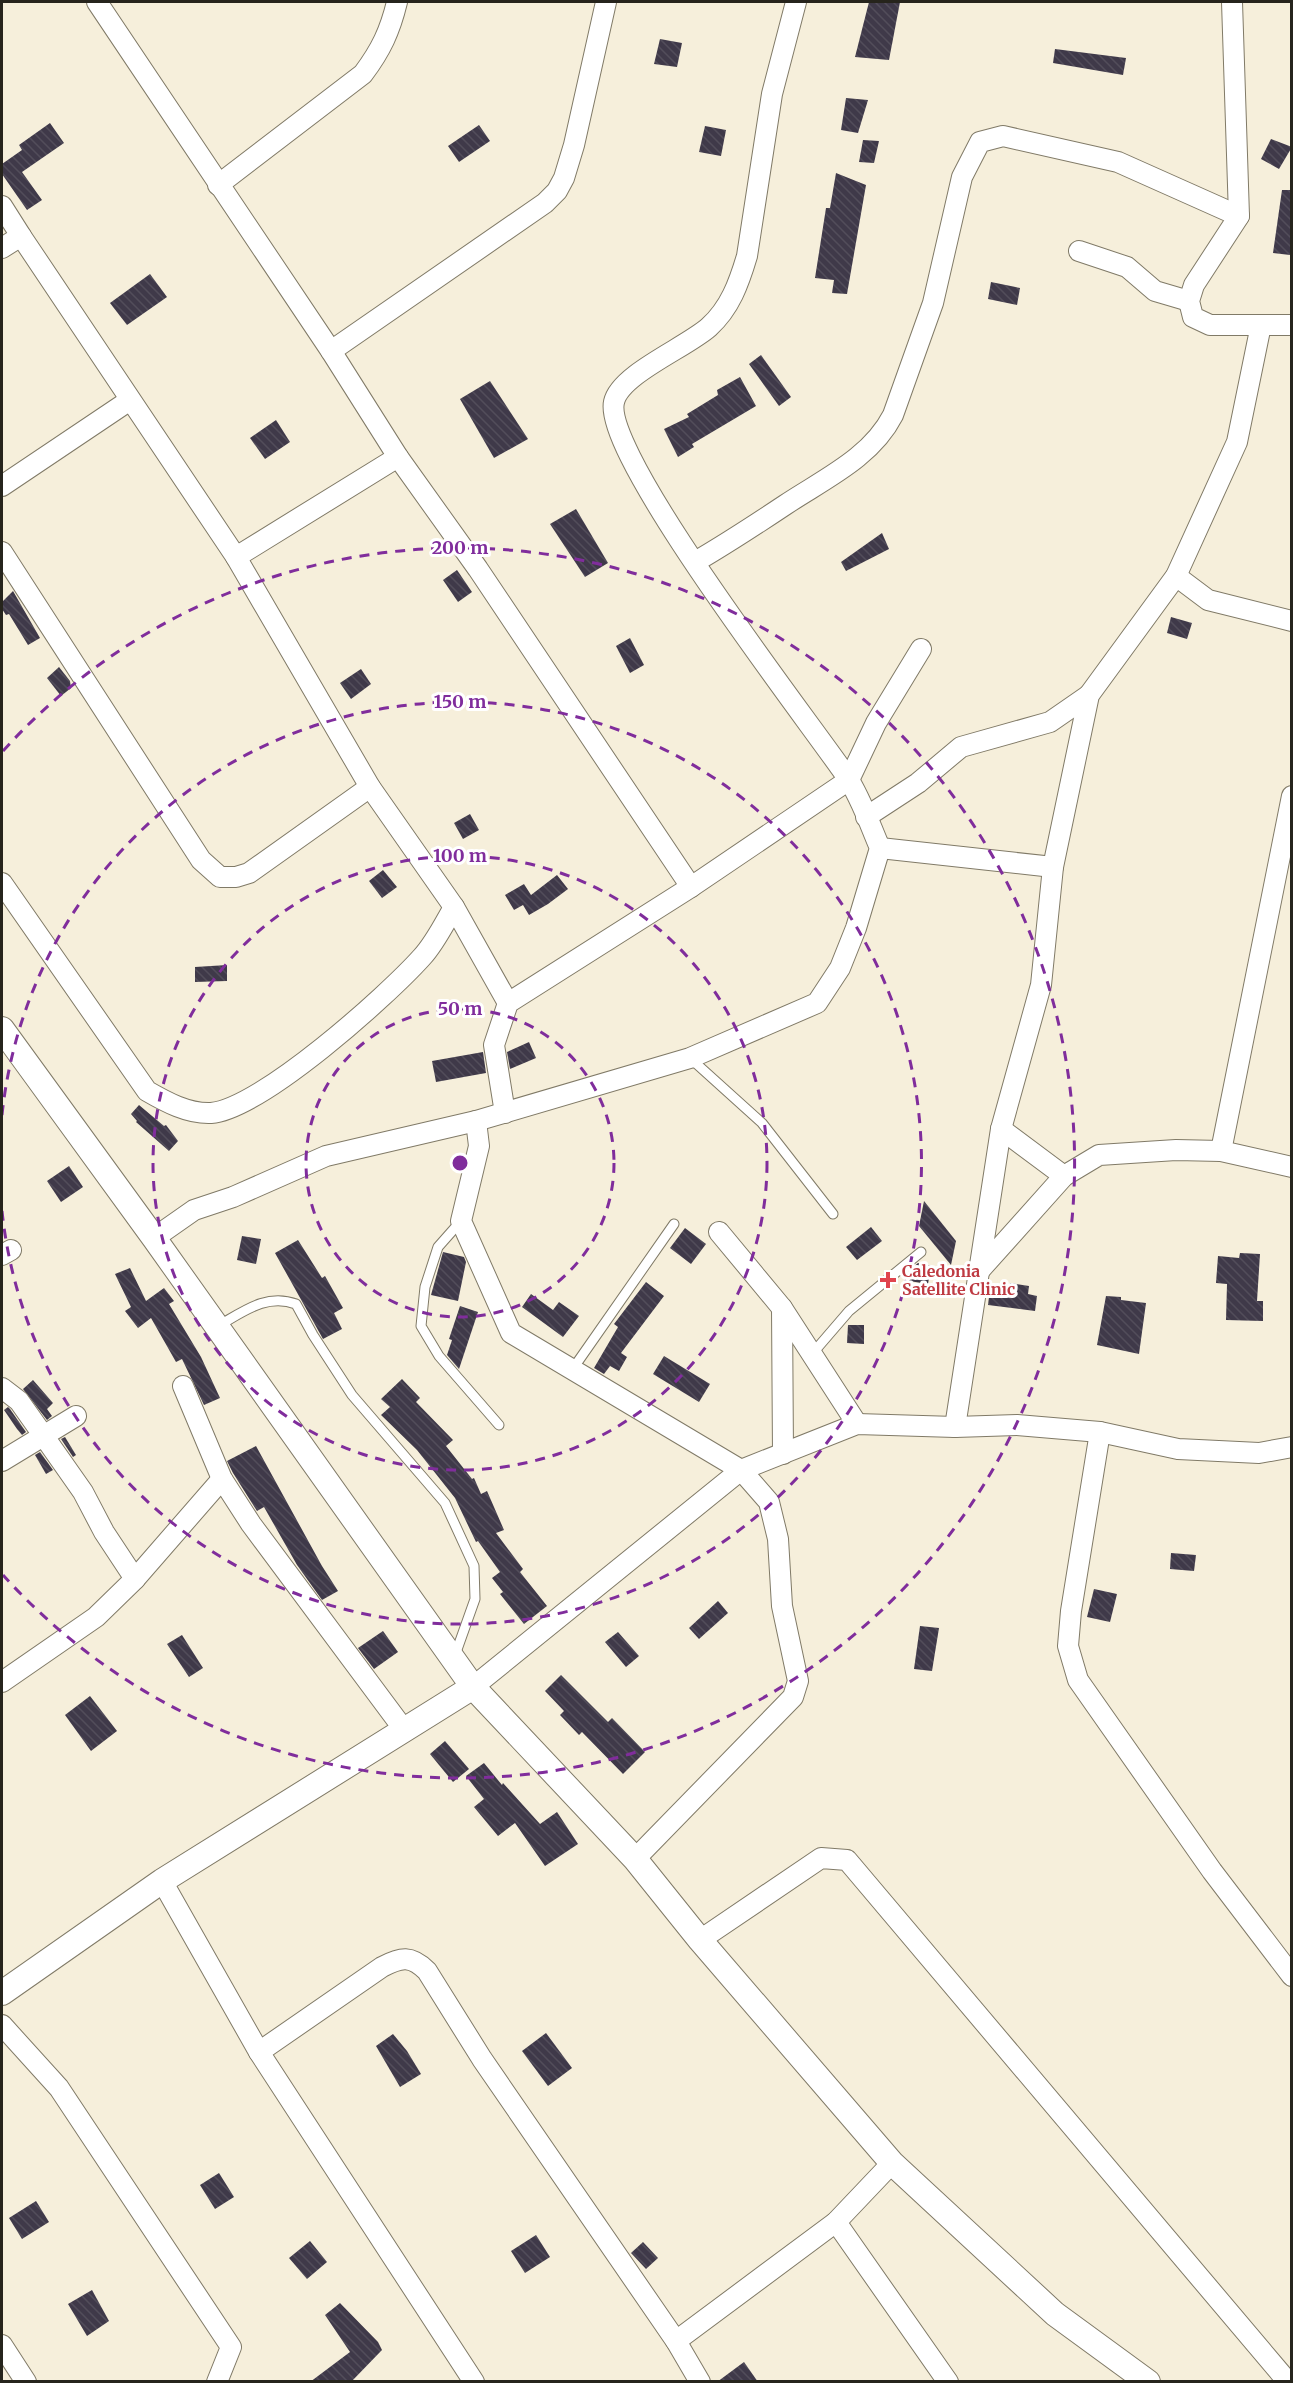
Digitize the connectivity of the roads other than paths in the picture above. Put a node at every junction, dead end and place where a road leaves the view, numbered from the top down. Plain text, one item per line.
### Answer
1 (97, 2) edge
2 (397, 2) edge
3 (606, 2) edge
4 (796, 2) edge
5 (1232, 2) edge
6 (218, 185) junction
7 (2, 206) edge
8 (1239, 216) junction
9 (21, 236) junction
10 (2, 249) edge
11 (1079, 251) dead end
12 (1189, 301) junction
13 (1261, 325) junction
14 (1292, 325) edge
15 (331, 351) junction
16 (130, 400) junction
17 (398, 457) junction
18 (2, 486) edge
19 (2, 552) edge
20 (236, 557) junction
21 (695, 562) junction
22 (1176, 576) junction
23 (1292, 621) edge
24 (921, 649) dead end
25 (1089, 695) junction
26 (849, 780) junction
27 (370, 787) junction
28 (1292, 796) edge
29 (866, 817) junction
30 (880, 848) junction
31 (1053, 867) junction
32 (2, 882) edge
33 (691, 887) junction
34 (454, 908) junction
35 (508, 1003) junction
36 (2, 1029) edge
37 (690, 1058) junction
38 (505, 1113) junction
39 (476, 1122) junction
40 (1002, 1129) junction
41 (1221, 1151) junction
42 (1292, 1167) edge
43 (1064, 1176) junction
44 (832, 1214) dead end
45 (461, 1221) junction
46 (674, 1224) dead end
47 (720, 1232) dead end
48 (154, 1238) junction
49 (921, 1252) dead end
50 (979, 1271) junction
51 (782, 1308) junction
52 (217, 1326) junction
53 (812, 1354) junction
54 (572, 1370) junction
55 (183, 1386) dead end
56 (2, 1388) edge
57 (76, 1416) dead end
58 (857, 1424) junction
59 (499, 1425) dead end
60 (955, 1427) junction
61 (1100, 1432) junction
62 (44, 1435) junction
63 (1292, 1447) edge
64 (783, 1454) junction
65 (2, 1461) edge
66 (741, 1470) junction
67 (222, 1479) junction
68 (135, 1579) junction
69 (454, 1660) junction
70 (2, 1682) edge
71 (473, 1687) junction
72 (405, 1731) junction
73 (635, 1859) junction
74 (162, 1881) junction
75 (700, 1940) junction
76 (1292, 1976) edge
77 (2, 1993) edge
78 (2, 2025) edge
79 (259, 2052) junction
80 (892, 2163) junction
81 (836, 2222) junction
82 (676, 2341) junction
83 (2, 2344) edge
84 (26, 2382) edge
85 (217, 2382) edge
86 (474, 2382) edge
87 (700, 2382) edge
88 (948, 2382) edge
89 (1148, 2382) edge
90 (1288, 2382) edge

1 - 6 street
2 - 6 street
3 - 15 street
4 - 21 street
5 - 8 street
6 - 15 street
7 - 9 street
8 - 12 street
8 - 21 street
9 - 10 street
9 - 16 street
11 - 12 street
12 - 13 street
13 - 14 street
13 - 22 street
15 - 17 street
16 - 18 street
16 - 20 street
17 - 20 street
17 - 33 street
19 - 27 street
20 - 27 street
21 - 26 street
22 - 23 street
22 - 25 street
24 - 26 street
25 - 29 street
25 - 31 street
26 - 29 street
26 - 33 street
27 - 34 street
28 - 41 street
29 - 30 street
30 - 31 street
30 - 37 street
31 - 40 street
32 - 34 street
33 - 35 street
34 - 35 street
35 - 38 street
36 - 48 street
37 - 38 street
37 - 44 lane
38 - 39 street
39 - 45 street
39 - 48 street
40 - 43 street
40 - 50 street
41 - 42 street
41 - 43 street
43 - 50 street
45 - 54 street
45 - 59 lane
46 - 54 lane
47 - 51 street
48 - 52 street
49 - 53 lane
50 - 60 street
51 - 53 street
51 - 64 street
52 - 69 street
52 - 69 lane
53 - 58 street
54 - 66 street
55 - 67 street
56 - 62 street
57 - 62 street
58 - 60 street
58 - 64 street
60 - 61 street
61 - 63 street
61 - 76 street
62 - 65 street
62 - 68 street
64 - 66 street
66 - 71 street
66 - 73 street
67 - 68 street
67 - 72 street
68 - 70 street
69 - 71 street
71 - 72 street
71 - 73 street
72 - 74 street
73 - 75 street
74 - 77 street
74 - 79 street
75 - 80 street
75 - 90 street
78 - 85 street
79 - 82 street
79 - 86 street
80 - 81 street
80 - 89 street
81 - 82 street
81 - 88 street
82 - 87 street
83 - 84 street

